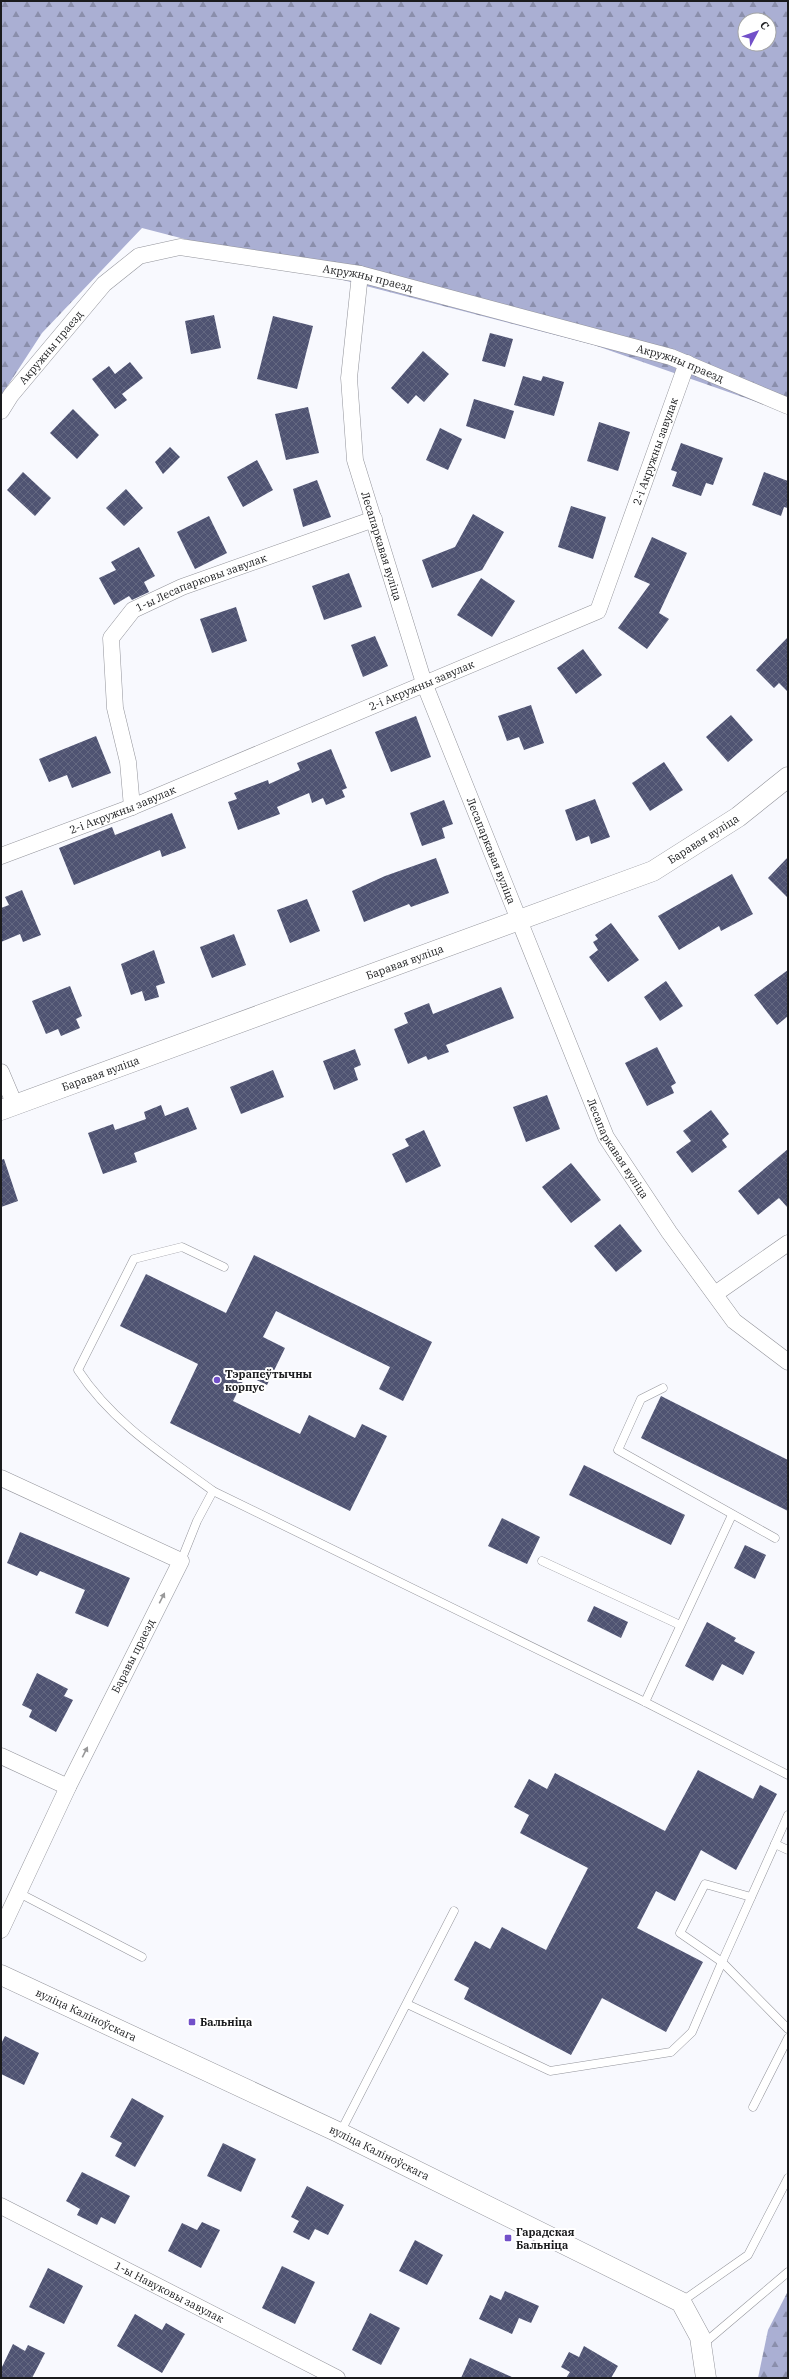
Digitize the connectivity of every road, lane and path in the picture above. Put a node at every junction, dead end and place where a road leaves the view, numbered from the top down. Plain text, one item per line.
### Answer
1 (360, 274) junction
2 (687, 363) junction
3 (788, 406) edge
4 (1, 411) edge
5 (374, 519) junction
6 (424, 683) junction
7 (788, 777) edge
8 (132, 807) junction
9 (1, 856) edge
10 (520, 919) junction
11 (1, 1072) edge
12 (8, 1107) edge
13 (788, 1243) edge
14 (224, 1267) dead end
15 (714, 1294) junction
16 (788, 1362) edge
17 (663, 1388) dead end
18 (1, 1478) edge
19 (213, 1491) junction
20 (732, 1515) junction
21 (775, 1538) dead end
22 (181, 1561) junction
23 (542, 1561) dead end
24 (680, 1625) junction
25 (645, 1702) junction
26 (1, 1756) edge
27 (788, 1776) edge
28 (68, 1787) junction
29 (788, 1815) edge
30 (775, 1844) junction
31 (788, 1850) edge
32 (18, 1893) junction
33 (751, 1897) junction
34 (454, 1911) dead end
35 (1, 1930) edge
36 (142, 1957) dead end
37 (722, 1962) junction
38 (1, 1975) edge
39 (407, 2004) junction
40 (788, 2029) edge
41 (788, 2038) edge
42 (754, 2107) dead end
43 (340, 2133) junction
44 (788, 2178) edge
45 (1, 2206) edge
46 (788, 2272) edge
47 (681, 2302) junction
48 (701, 2346) junction
49 (337, 2378) edge
50 (706, 2378) edge

1 - 2 street, Акружны праезд
1 - 4 street, Акружны праезд
1 - 5 street, Лесапаркавая вуліца
2 - 3 street, Акружны праезд
2 - 6 street, 2-і Акружны завулак
5 - 6 street, Лесапаркавая вуліца
5 - 8 street, 1-ы Лесапарковы завулак
6 - 8 street, 2-і Акружны завулак
6 - 10 street, Лесапаркавая вуліца
7 - 10 street, Баравая вуліца
8 - 9 street, 2-і Акружны завулак
10 - 12 street, Баравая вуліца
10 - 15 street, Лесапаркавая вуліца
11 - 12 street
13 - 15 street
14 - 19 lane
15 - 16 street, Лесапаркавая вуліца
17 - 20 lane
18 - 22 street
19 - 22 lane
19 - 25 lane
20 - 21 lane
20 - 24 lane
28 -> 22 street, Баравы праезд
23 - 24 lane
24 - 25 lane
25 - 27 lane
26 - 28 street
28 - 32 street, Баравы праезд
29 - 30 lane
30 - 31 lane
30 - 33 lane
32 - 35 street, Баравы праезд
32 - 36 lane
33 - 37 lane
33 - 37 lane
34 - 39 lane
37 - 39 lane
37 - 40 lane
38 - 43 street, вуліца Каліноўскага
39 - 43 lane
41 - 42 lane
43 - 47 street, вуліца Каліноўскага
44 - 47 lane
45 - 49 street, 1-ы Навуковы завулак
46 - 48 lane
47 - 48 street
48 - 50 street

